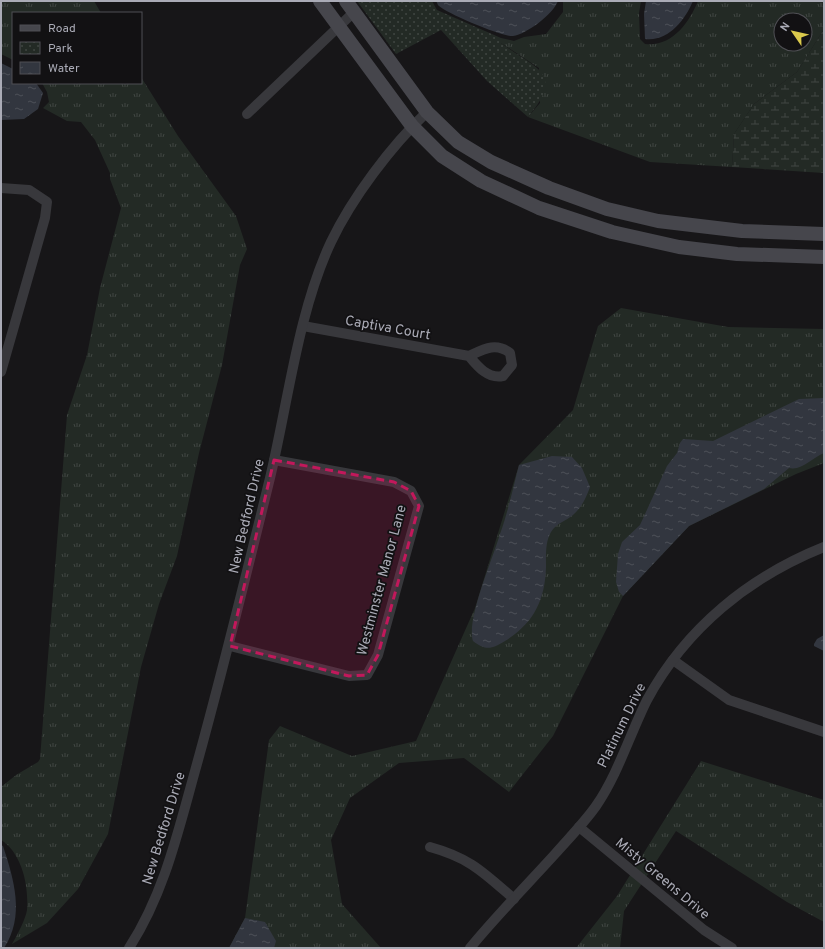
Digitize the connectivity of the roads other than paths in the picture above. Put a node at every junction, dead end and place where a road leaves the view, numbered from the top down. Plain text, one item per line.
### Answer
1 (320, 1) edge
2 (350, 7) edge
3 (338, 27) junction
4 (427, 112) junction
5 (247, 114) dead end
6 (412, 126) junction
7 (1, 188) edge
8 (824, 234) edge
9 (824, 257) edge
10 (303, 326) junction
11 (4, 348) edge
12 (469, 356) dead end
13 (1, 372) edge
14 (274, 460) junction
15 (824, 547) edge
16 (230, 646) junction
17 (673, 660) junction
18 (824, 732) edge
19 (579, 827) junction
20 (430, 847) dead end
21 (514, 899) junction
22 (129, 948) edge
23 (470, 948) edge
24 (732, 948) edge

1 - 3 street
2 - 3 street
2 - 4 street
3 - 5 street
3 - 6 street
4 - 6 street, New Bedford Drive
4 - 8 street
6 - 9 street
6 - 10 street, New Bedford Drive
7 - 11 street
10 - 12 street, Captiva Court
10 - 14 street, New Bedford Drive
11 - 13 street
14 - 16 street, New Bedford Drive
14 - 16 street, Westminster Manor Lane
15 - 17 street, Platinum Drive
16 - 22 street, New Bedford Drive
17 - 18 street
17 - 19 street, Platinum Drive
19 - 21 street, Platinum Drive
19 - 24 street, Misty Greens Drive
20 - 21 street
21 - 23 street, Platinum Drive

